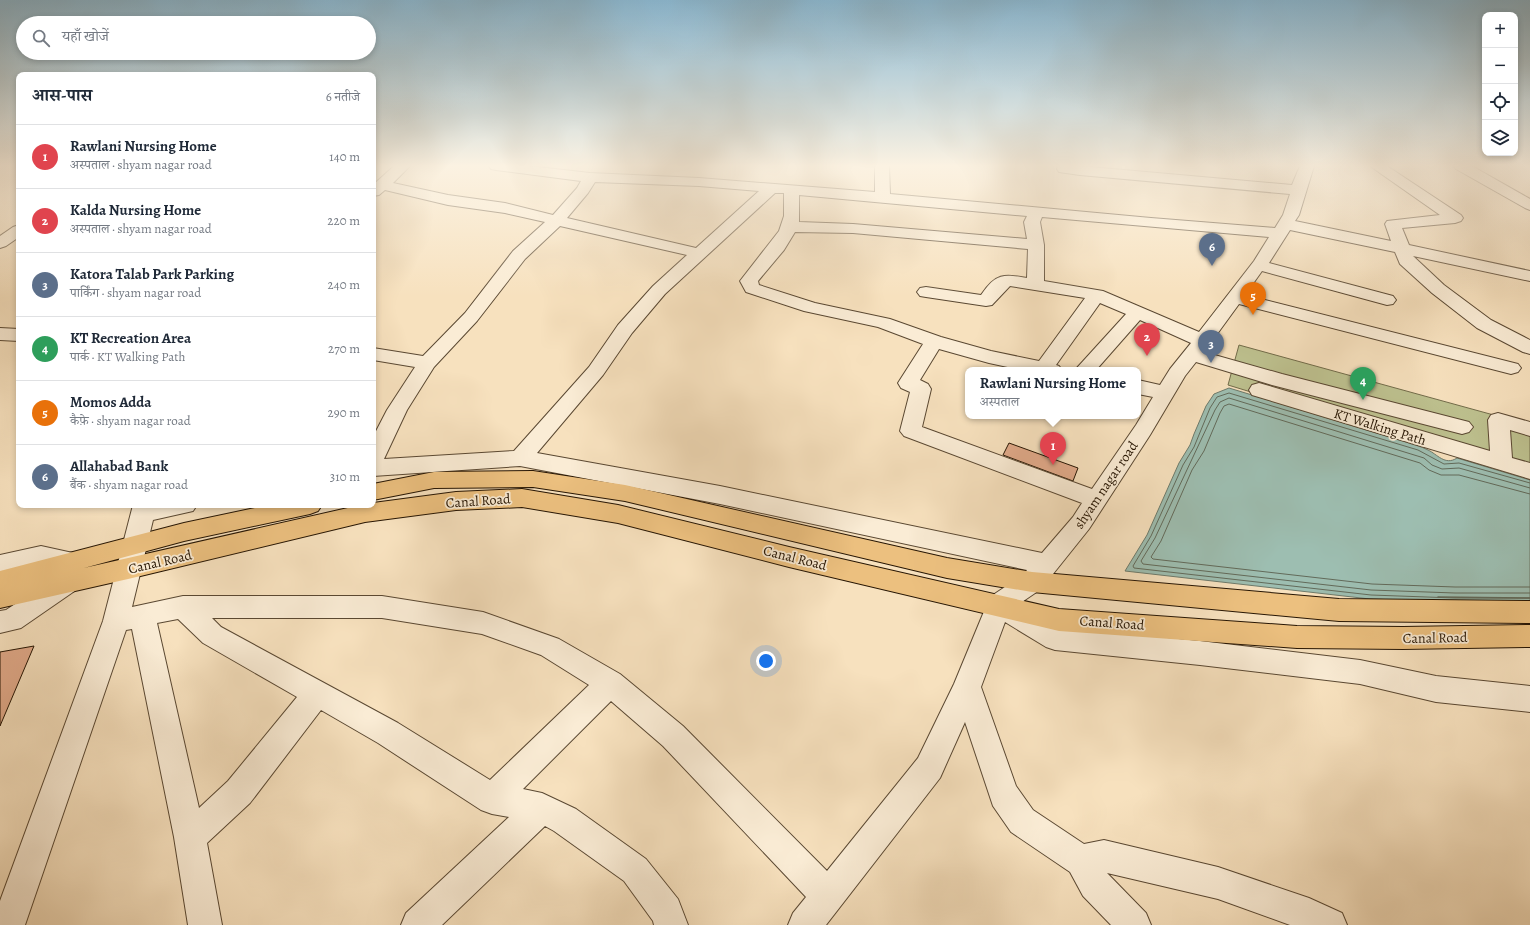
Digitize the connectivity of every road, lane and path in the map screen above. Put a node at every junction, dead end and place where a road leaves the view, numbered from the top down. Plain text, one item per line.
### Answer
1 (510, 209) edge
2 (566, 209) edge
3 (748, 209) edge
4 (791, 209) edge
5 (879, 209) edge
6 (1293, 209) edge
7 (1442, 209) edge
8 (892, 212) junction
9 (1036, 212) junction
10 (557, 220) junction
11 (789, 227) junction
12 (1283, 228) junction
13 (16, 232) edge
14 (0, 243) edge
15 (1036, 245) junction
16 (1403, 248) junction
17 (698, 253) junction
18 (1259, 265) junction
19 (1530, 276) edge
20 (1035, 285) junction
21 (926, 292) dead end
22 (1097, 295) junction
23 (1235, 298) junction
24 (1386, 300) dead end
25 (1137, 313) junction
26 (0, 334) edge
27 (16, 335) edge
28 (934, 341) junction
29 (1197, 348) junction
30 (1530, 348) edge
31 (376, 354) edge
32 (427, 363) junction
33 (1038, 367) edge
34 (1049, 367) edge
35 (1088, 367) edge
36 (1511, 368) dead end
37 (1141, 388) edge
38 (1259, 390) dead end
39 (1166, 393) junction
40 (1462, 427) dead end
41 (1530, 429) edge
42 (376, 453) edge
43 (520, 458) junction
44 (1502, 463) junction
45 (376, 468) edge
46 (1530, 471) edge
47 (376, 491) edge
48 (1097, 500) junction
49 (154, 508) edge
50 (296, 508) edge
51 (144, 509) edge
52 (132, 557) junction
53 (0, 564) edge
54 (70, 572) junction
55 (1040, 573) junction
56 (0, 581) edge
57 (0, 597) edge
58 (999, 605) junction
59 (183, 607) junction
60 (1530, 612) edge
61 (129, 618) junction
62 (0, 622) edge
63 (1530, 636) edge
64 (610, 683) junction
65 (967, 687) junction
66 (317, 694) junction
67 (1530, 699) edge
68 (492, 799) junction
69 (542, 808) junction
70 (190, 837) junction
71 (1081, 861) junction
72 (828, 896) junction
73 (1315, 922) edge
74 (8, 925) edge
75 (205, 925) edge
76 (418, 925) edge
77 (671, 925) edge
78 (805, 925) edge
79 (1134, 925) edge

1 - 10 street
2 - 10 street
3 - 17 street
4 - 11 street
5 - 8 street
6 - 12 street, shyam nagar road
7 - 16 street
8 - 9 street
8 - 11 street
8 - 15 street
9 - 12 street
9 - 15 street
10 - 17 street
10 - 32 street
11 - 28 street
12 - 16 street
12 - 18 street, shyam nagar road
13 - 14 street
15 - 20 street
16 - 19 street
16 - 30 street
17 - 43 street
18 - 23 street, shyam nagar road
18 - 24 street
20 - 21 street
20 - 22 street
22 - 25 street
22 - 34 street
23 - 29 street, shyam nagar road
23 - 36 street
25 - 29 street
25 - 35 street
26 - 27 street
28 - 33 street
28 - 48 street
29 - 39 street, shyam nagar road
29 - 40 street
31 - 32 street
32 - 42 street
37 - 39 street
38 - 44 street, KT Walking Path
39 - 48 street, shyam nagar road
41 - 44 street
43 - 45 street
43 - 55 street
44 - 46 street, KT Walking Path
47 - 55 main road, Canal Road
48 - 55 street, shyam nagar road
49 - 51 street
50 - 52 main road, Canal Road
51 - 52 street
52 - 54 main road, Canal Road
52 - 58 main road, Canal Road
52 - 61 street
53 - 54 street
54 - 56 main road
54 - 57 main road
54 - 62 street
55 - 58 street, shyam nagar road
55 - 60 main road, Canal Road
58 - 63 main road, Canal Road
58 - 65 street
58 - 67 street
59 - 61 street
59 - 64 street
59 - 66 street
61 - 70 street
61 - 74 street
64 - 68 street
64 - 72 street
65 - 71 street
65 - 72 street
66 - 68 street
66 - 70 street
68 - 69 street
69 - 76 street
69 - 77 street
70 - 75 street
71 - 73 street
71 - 79 street
72 - 78 street

